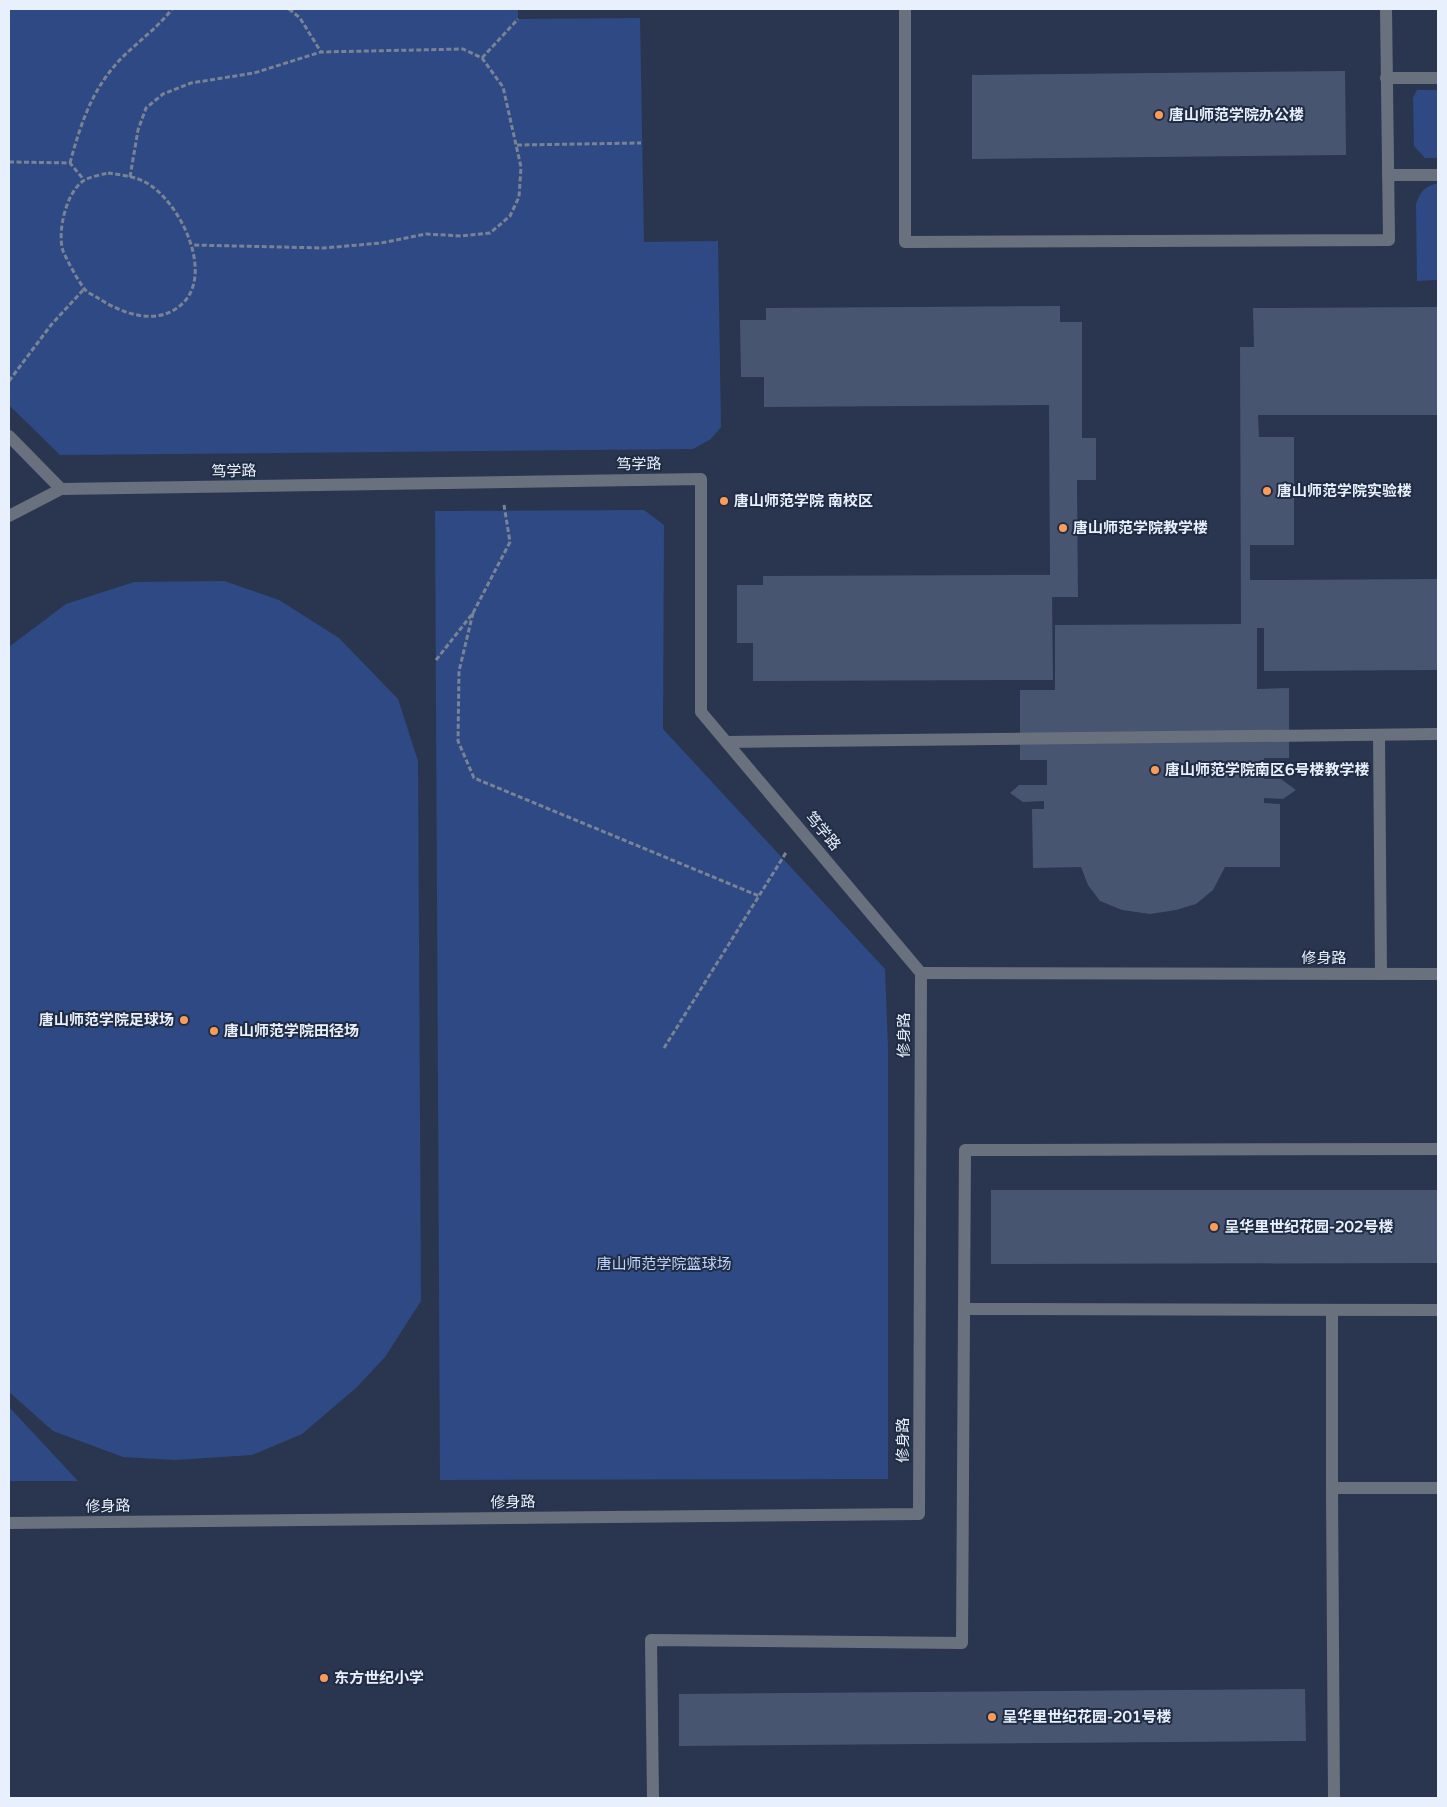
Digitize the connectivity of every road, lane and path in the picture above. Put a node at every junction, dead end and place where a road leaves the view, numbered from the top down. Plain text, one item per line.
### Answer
1 (172, 9) edge
2 (289, 9) edge
3 (905, 9) edge
4 (1386, 9) edge
5 (518, 19) dead end
6 (321, 52) junction
7 (482, 58) junction
8 (1386, 78) junction
9 (1438, 78) edge
10 (641, 143) dead end
11 (517, 145) junction
12 (9, 162) edge
13 (70, 163) junction
14 (1388, 175) junction
15 (1438, 175) edge
16 (130, 177) junction
17 (84, 180) junction
18 (192, 245) junction
19 (84, 289) junction
20 (9, 382) edge
21 (9, 436) edge
22 (500, 483) junction
23 (61, 490) junction
24 (9, 516) edge
25 (473, 613) junction
26 (436, 660) dead end
27 (1438, 734) edge
28 (1379, 735) junction
29 (727, 742) junction
30 (800, 829) junction
31 (759, 896) junction
32 (921, 973) junction
33 (1381, 974) junction
34 (1438, 974) edge
35 (664, 1048) dead end
36 (1438, 1149) edge
37 (964, 1309) junction
38 (1332, 1310) junction
39 (1438, 1310) edge
40 (1332, 1488) junction
41 (1438, 1488) edge
42 (9, 1523) edge
43 (653, 1798) edge
44 (1334, 1798) edge

1 - 13 path
2 - 6 path
3 - 14 lane
4 - 8 lane
5 - 7 path
6 - 7 path
6 - 16 path
7 - 11 path
8 - 9 lane
8 - 14 lane
10 - 11 path
11 - 18 path
12 - 13 path
13 - 17 path
14 - 15 lane
16 - 17 path
16 - 18 path
17 - 19 path
18 - 19 path
19 - 20 path
21 - 23 lane
22 - 23 lane, 笃学路
22 - 25 path
22 - 29 lane, 笃学路
23 - 24 lane, 笃学路
25 - 26 path
25 - 31 path
27 - 28 lane
28 - 29 lane
28 - 33 lane
29 - 30 lane, 笃学路
30 - 31 path
30 - 32 lane, 笃学路
31 - 35 path
32 - 33 lane, 修身路
32 - 42 lane, 修身路
33 - 34 lane, 修身路
36 - 37 lane
37 - 38 lane
37 - 43 lane
38 - 39 lane
38 - 40 lane
40 - 41 lane
40 - 44 lane

